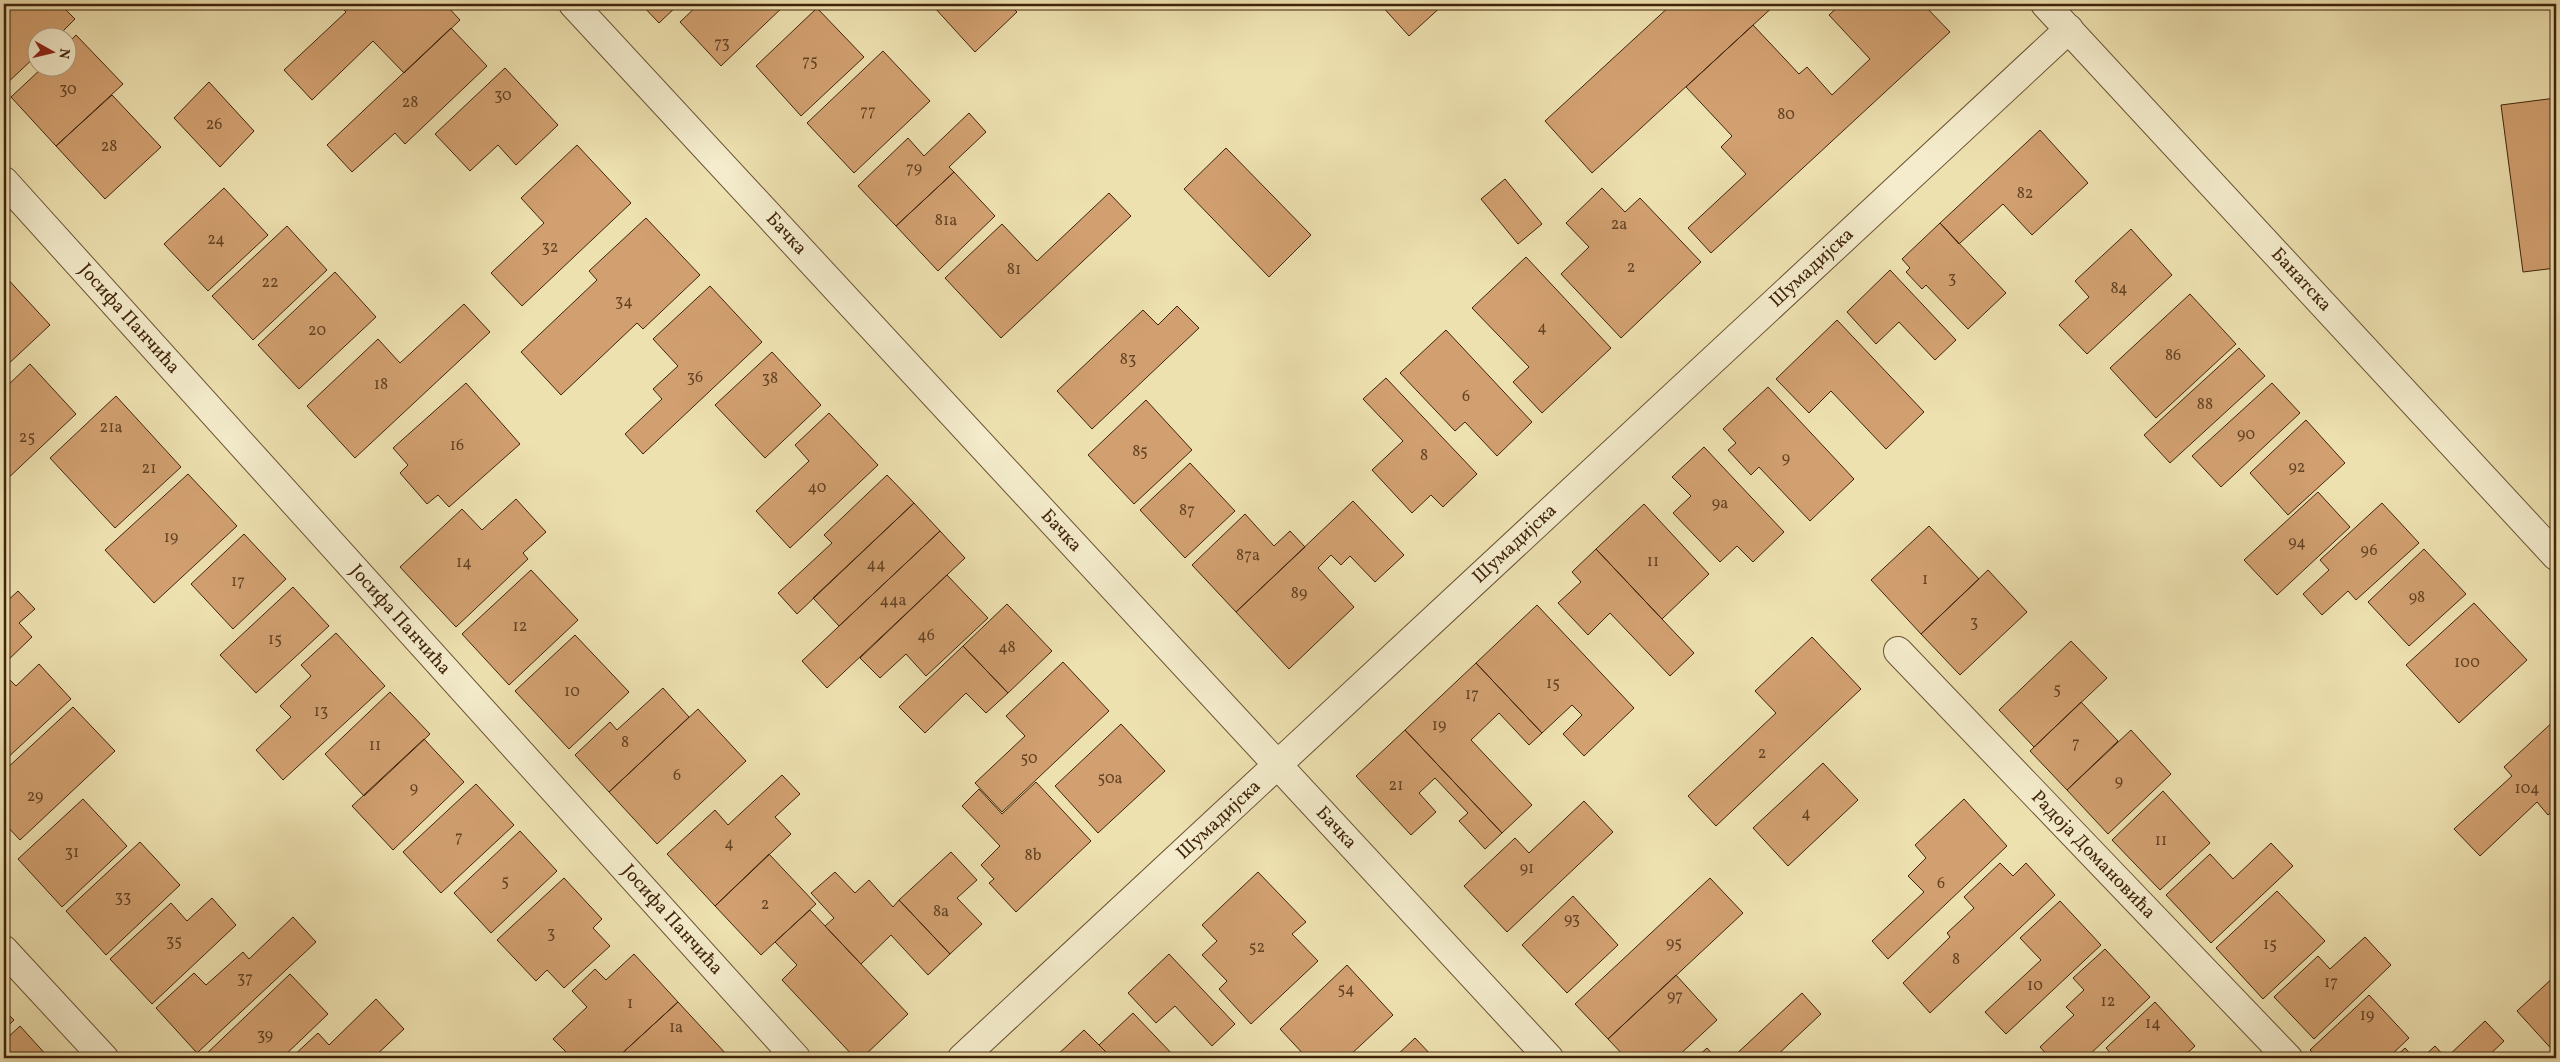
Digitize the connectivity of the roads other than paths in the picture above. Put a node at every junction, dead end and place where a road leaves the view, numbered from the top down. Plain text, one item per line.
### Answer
1 (573, 4) edge
2 (2045, 4) edge
3 (2069, 29) junction
4 (4, 181) edge
5 (2556, 556) edge
6 (1898, 652) dead end
7 (1277, 765) junction
8 (4, 950) edge
9 (104, 1058) edge
10 (796, 1058) edge
11 (962, 1058) edge
12 (1549, 1058) edge
13 (2288, 1058) edge

1 - 7 street, Бачка
2 - 3 street, Банатска
3 - 5 street, Банатска
3 - 7 street, Шумадијска
4 - 10 street, Јосифа Панчића
6 - 13 street, Радоја Домановића
7 - 11 street, Шумадијска
7 - 12 street, Бачка
8 - 9 street

